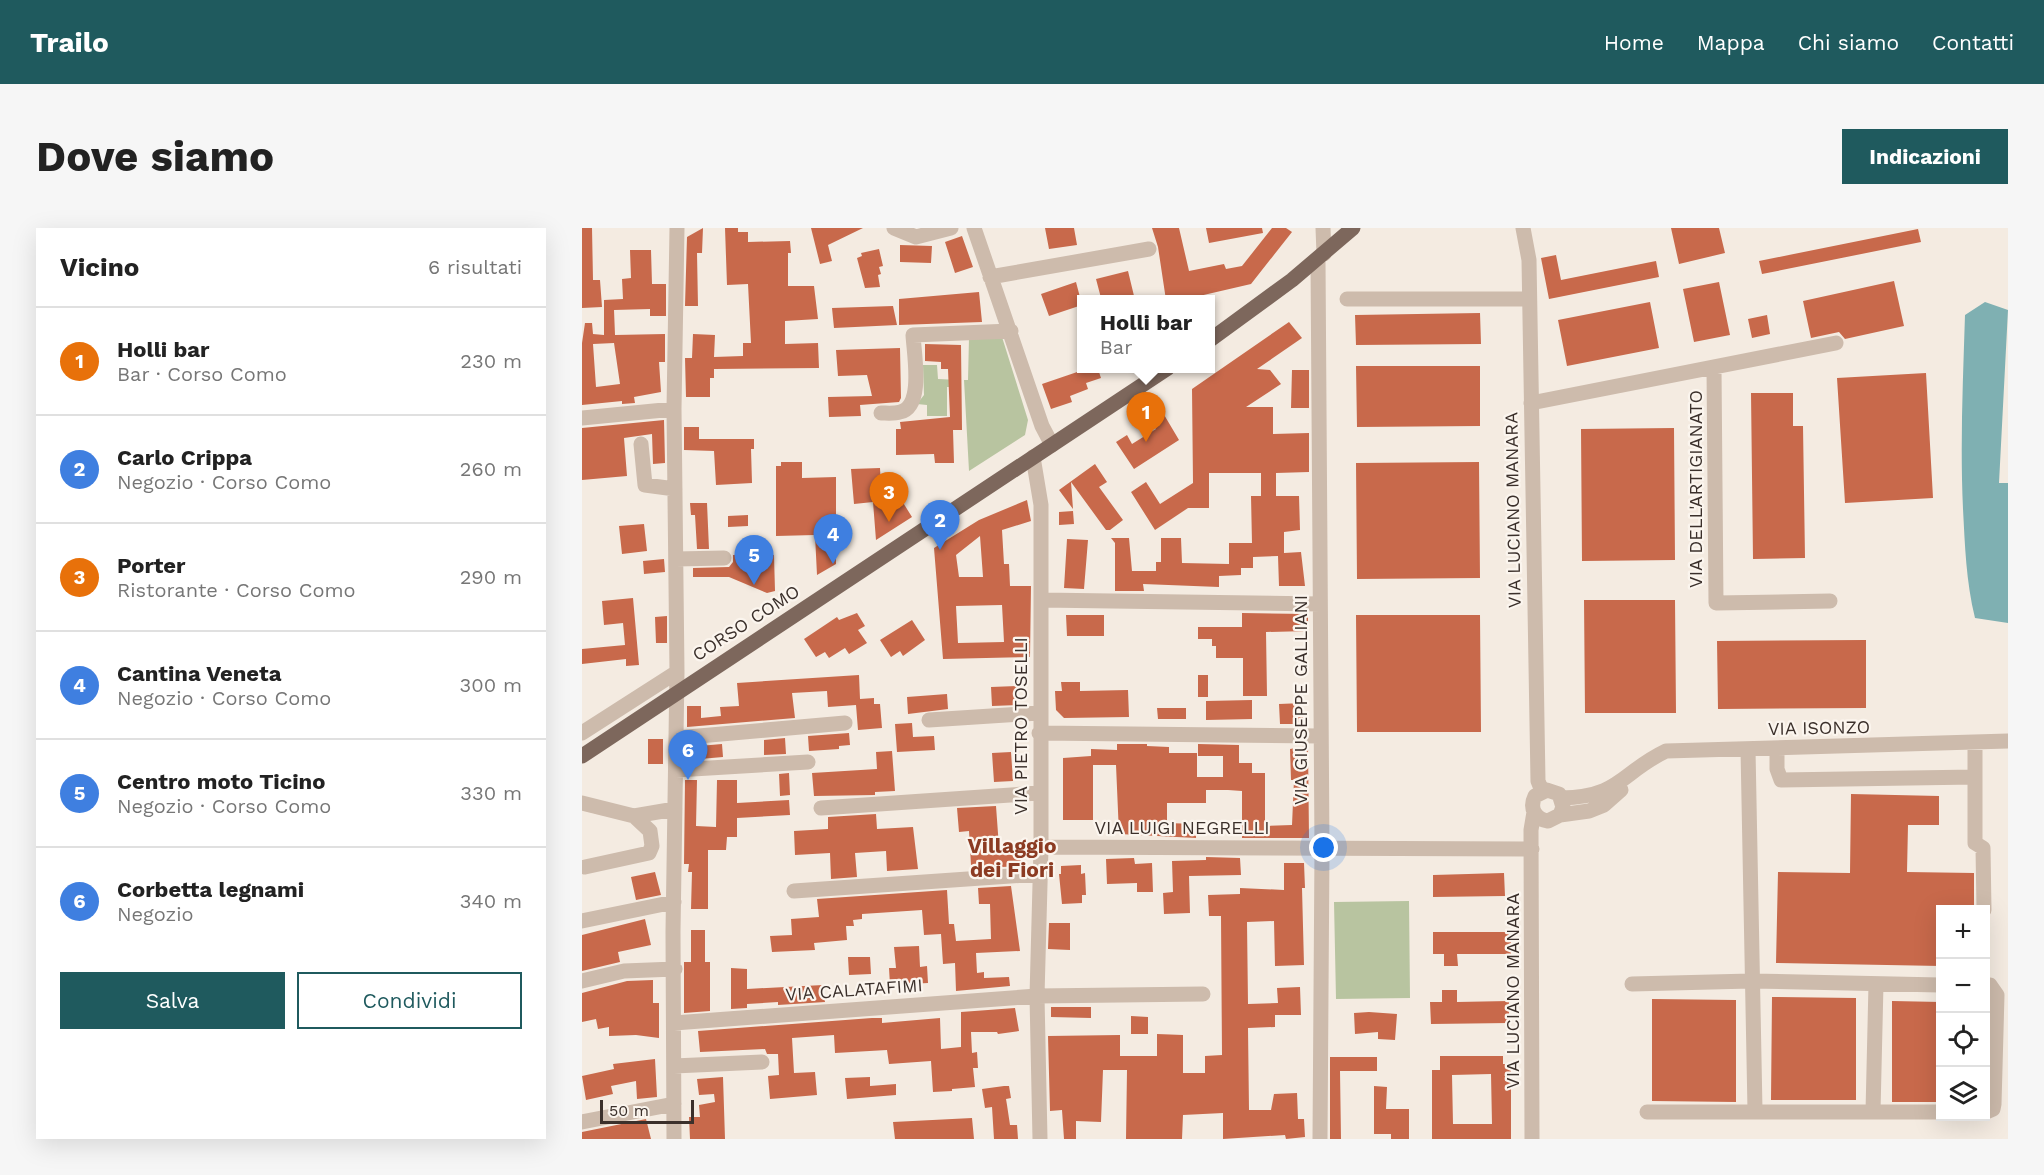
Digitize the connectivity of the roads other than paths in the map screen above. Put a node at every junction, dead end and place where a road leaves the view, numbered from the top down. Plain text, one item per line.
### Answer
1 (894, 228) edge
2 (951, 228) edge
3 (974, 228) edge
4 (1323, 228) edge
5 (1353, 228) edge
6 (1522, 228) edge
7 (680, 229) edge
8 (1149, 249) dead end
9 (1321, 257) junction
10 (990, 277) junction
11 (1347, 299) dead end
12 (1529, 299) junction
13 (1011, 331) junction
14 (1215, 335) edge
15 (1836, 343) dead end
16 (1714, 369) junction
17 (1162, 373) edge
18 (1531, 404) junction
19 (674, 409) junction
20 (880, 413) dead end
21 (582, 418) edge
22 (641, 444) dead end
23 (1052, 445) junction
24 (1033, 457) junction
25 (675, 489) junction
26 (724, 558) dead end
27 (676, 560) junction
28 (1041, 600) junction
29 (1830, 601) dead end
30 (1320, 604) junction
31 (677, 672) junction
32 (676, 692) junction
33 (1039, 713) junction
34 (930, 720) dead end
35 (845, 723) dead end
36 (582, 733) edge
37 (1039, 734) junction
38 (1321, 736) junction
39 (676, 738) junction
40 (2008, 741) edge
41 (1975, 744) junction
42 (1777, 748) junction
43 (1748, 749) junction
44 (582, 756) edge
45 (808, 762) dead end
46 (676, 770) junction
47 (1637, 771) junction
48 (1975, 777) junction
49 (1542, 791) junction
50 (1039, 793) junction
51 (1561, 798) junction
52 (582, 803) edge
53 (821, 808) dead end
54 (675, 809) junction
55 (1534, 813) junction
56 (634, 816) junction
57 (1554, 818) junction
58 (1532, 845) junction
59 (1041, 847) junction
60 (1322, 849) junction
61 (675, 852) junction
62 (649, 853) junction
63 (585, 867) dead end
64 (1040, 874) junction
65 (794, 891) dead end
66 (674, 902) junction
67 (1984, 905) edge
68 (582, 921) edge
69 (675, 969) junction
70 (582, 981) edge
71 (1751, 981) junction
72 (1632, 984) dead end
73 (1876, 984) junction
74 (1936, 985) edge
75 (1990, 985) edge
76 (1203, 994) dead end
77 (1037, 996) junction
78 (674, 1023) junction
79 (762, 1062) dead end
80 (674, 1066) junction
81 (674, 1104) junction
82 (1755, 1110) junction
83 (1990, 1110) edge
84 (1647, 1112) dead end
85 (1873, 1112) junction
86 (1936, 1112) edge
87 (582, 1122) edge
88 (674, 1139) edge
89 (1040, 1139) edge
90 (1320, 1139) edge
91 (1532, 1139) edge

1 - 2 street
3 - 10 street
4 - 9 street, VIA GIUSEPPE GALLIANI
5 - 9 main road
6 - 12 street, VIA LUCIANO MANARA
7 - 19 street
8 - 10 street
9 - 14 main road
9 - 30 street, VIA GIUSEPPE GALLIANI
10 - 13 street
11 - 12 street
12 - 18 street, VIA LUCIANO MANARA
13 - 20 street
13 - 23 street
15 - 16 street, VIA DELL'ARTIGIANATO
16 - 18 street, VIA DELL'ARTIGIANATO
16 - 29 street, VIA DELL'ARTIGIANATO
17 - 23 main road, CORSO COMO
18 - 49 street, VIA LUCIANO MANARA
19 - 21 street
19 - 25 street
22 - 25 street
23 - 24 main road, CORSO COMO
24 - 28 street, VIA PIETRO TOSELLI
24 - 32 main road, CORSO COMO
25 - 27 street
26 - 27 street
27 - 31 street
28 - 30 street
28 - 33 street, VIA PIETRO TOSELLI
30 - 38 street, VIA GIUSEPPE GALLIANI
31 - 32 street
31 - 36 street
32 - 39 street
32 - 44 main road, CORSO COMO
33 - 34 street
33 - 37 street, VIA PIETRO TOSELLI
35 - 39 street
37 - 38 street
37 - 50 street, VIA PIETRO TOSELLI
38 - 60 street, VIA GIUSEPPE GALLIANI
39 - 46 street
40 - 41 street, VIA ISONZO
41 - 42 street, VIA ISONZO
41 - 48 street
42 - 43 street, VIA ISONZO
42 - 48 street
43 - 47 street, VIA ISONZO
43 - 71 street
45 - 46 street
46 - 54 street
47 - 51 street, VIA ISONZO
47 - 57 street, VIA ISONZO
48 - 67 street
49 - 51 street
49 - 55 street
50 - 53 street
50 - 59 street, VIA PIETRO TOSELLI
51 - 57 street
52 - 56 street
54 - 56 street
54 - 61 street
55 - 57 street
55 - 58 street, VIA LUCIANO MANARA
56 - 62 street
57 - 58 street
58 - 60 street, VIA LUIGI NEGRELLI
58 - 91 street, VIA LUCIANO MANARA
59 - 60 street, VIA LUIGI NEGRELLI
59 - 64 street, VIA PIETRO TOSELLI
60 - 90 street, VIA GIUSEPPE GALLIANI
61 - 62 street
61 - 66 street
62 - 63 street
64 - 65 street
64 - 77 street, VIA PIETRO TOSELLI
66 - 68 street
66 - 69 street
69 - 70 street
69 - 78 street
71 - 72 street
71 - 73 street
71 - 82 street
73 - 74 street
73 - 85 street
75 - 83 street
76 - 77 street, VIA CALATAFIMI
77 - 78 street, VIA CALATAFIMI
77 - 89 street, VIA PIETRO TOSELLI
78 - 80 street
79 - 80 street
80 - 81 street
81 - 87 street
81 - 88 street
82 - 84 street
82 - 85 street
85 - 86 street

